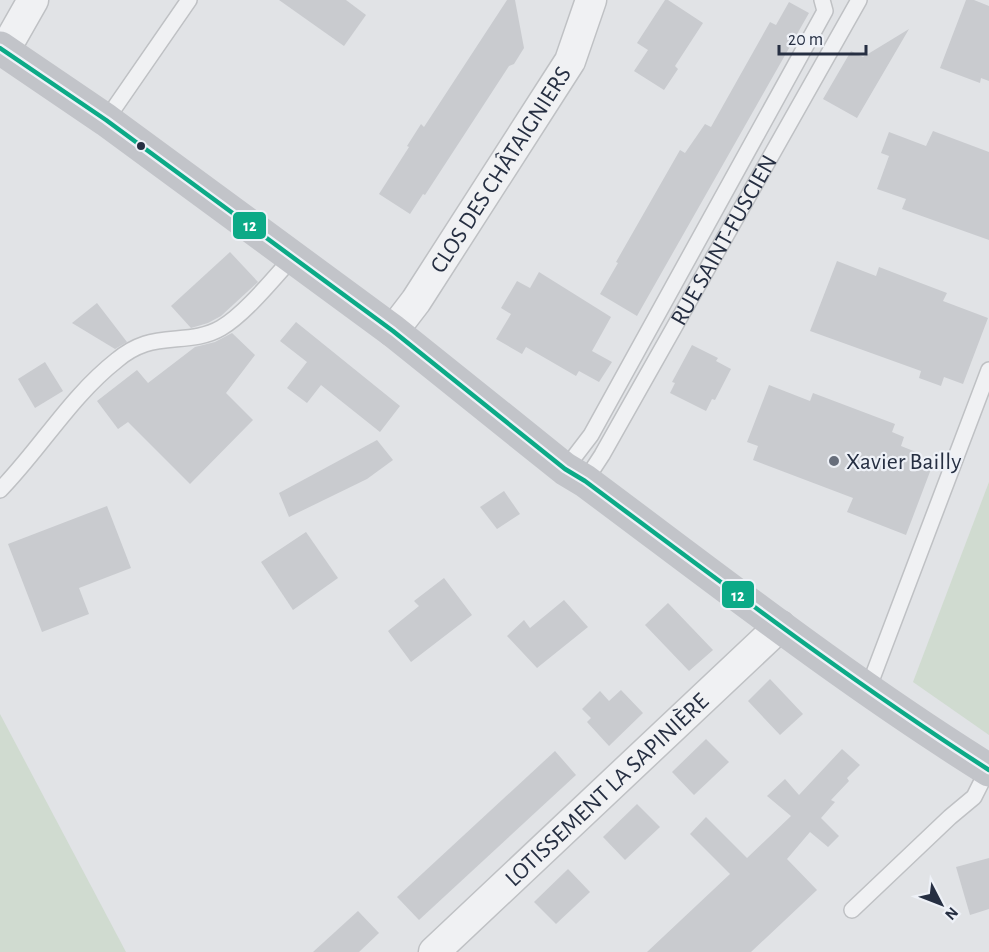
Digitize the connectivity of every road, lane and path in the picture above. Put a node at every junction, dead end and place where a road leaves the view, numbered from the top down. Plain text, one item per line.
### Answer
1 (33, 0) edge
2 (189, 0) edge
3 (591, 0) edge
4 (822, 0) edge
5 (859, 0) edge
6 (2, 49) edge
7 (106, 120) junction
8 (293, 257) junction
9 (393, 331) junction
10 (989, 370) edge
11 (575, 475) junction
12 (0, 490) edge
13 (780, 626) junction
14 (868, 689) junction
15 (989, 769) edge
16 (852, 910) dead end
17 (434, 952) edge

1 - 6 street
2 - 7 lane
3 - 9 street, CLOS DES CHÂTAIGNIERS
4 - 11 lane
5 - 11 lane, RUE SAINT-FUSCIEN
6 - 7 main road
7 - 8 main road
8 - 9 main road
8 - 12 lane
9 - 11 main road
10 - 14 lane
11 - 13 main road
13 - 14 main road
13 - 17 street, LOTISSEMENT LA SAPINIÈRE
14 - 15 main road
15 - 16 lane

